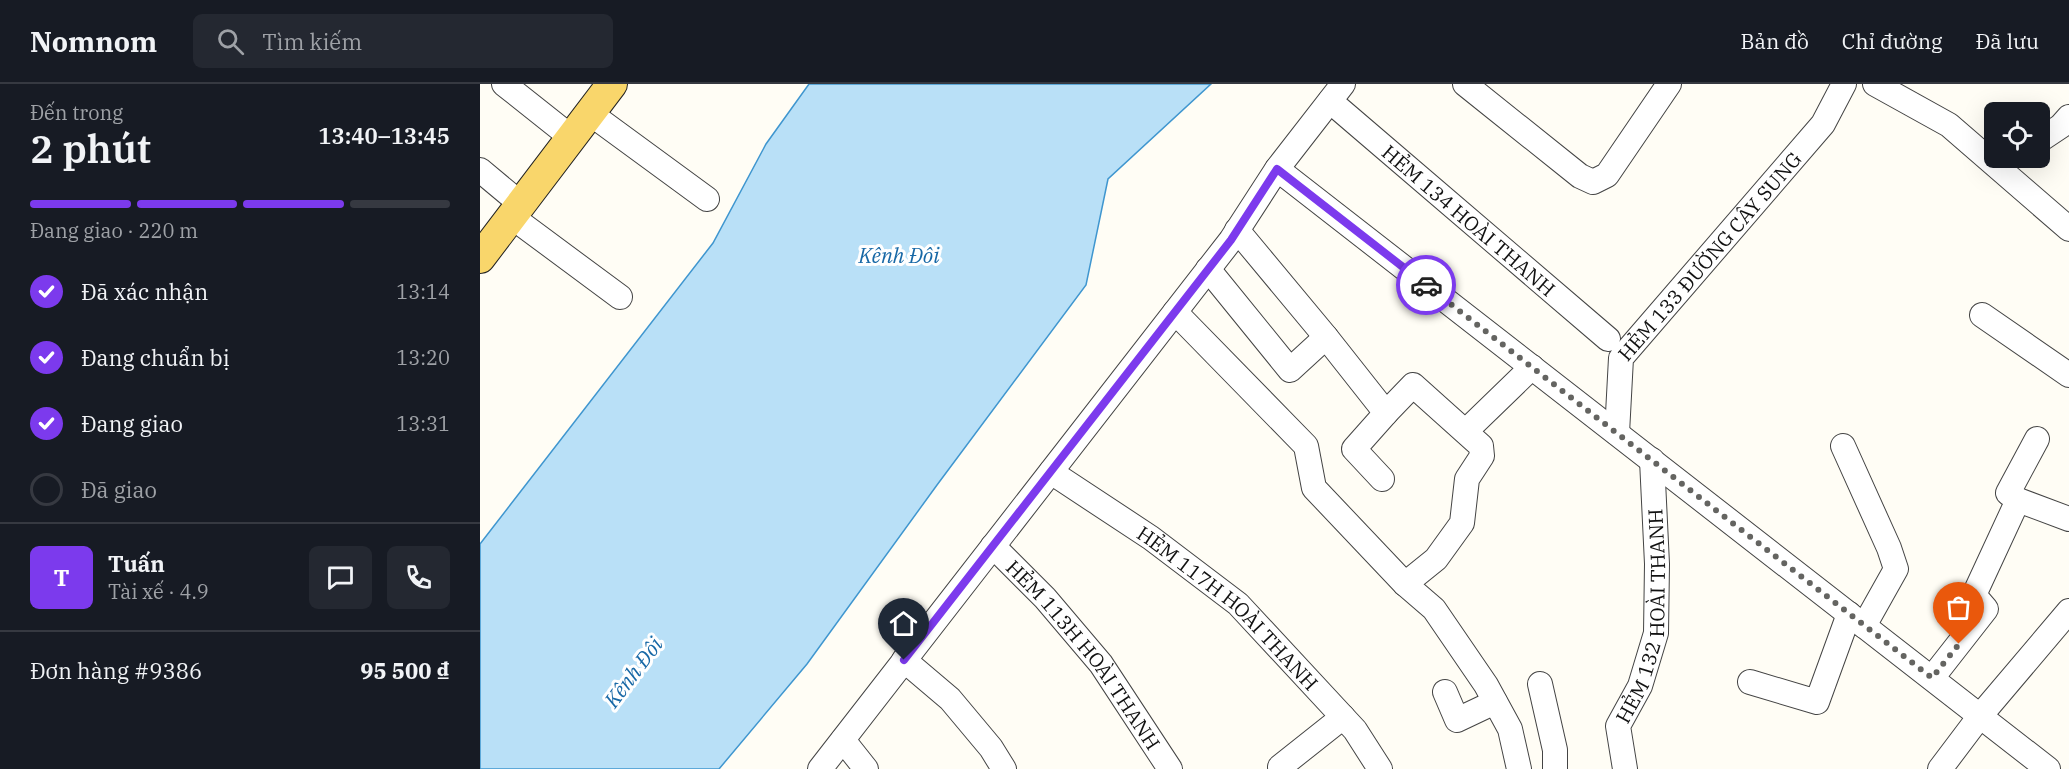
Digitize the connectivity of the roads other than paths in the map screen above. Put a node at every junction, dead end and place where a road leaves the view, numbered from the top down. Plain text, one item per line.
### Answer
1 (504, 84) edge
2 (612, 84) edge
3 (1465, 84) edge
4 (1670, 84) edge
5 (1844, 84) edge
6 (1875, 84) edge
7 (1337, 92) edge
8 (591, 114) junction
9 (2069, 117) edge
10 (2050, 133) edge
11 (572, 138) junction
12 (1984, 148) edge
13 (2011, 168) edge
14 (1277, 169) junction
15 (480, 170) edge
16 (707, 199) dead end
17 (517, 211) junction
18 (2069, 229) edge
19 (1237, 230) junction
20 (480, 258) edge
21 (1208, 269) junction
22 (620, 297) dead end
23 (1175, 312) junction
24 (1982, 315) dead end
25 (1326, 337) junction
26 (1608, 339) dead end
27 (1532, 367) junction
28 (2069, 375) edge
29 (1386, 413) junction
30 (1466, 431) junction
31 (1617, 433) junction
32 (2037, 439) dead end
33 (1843, 446) dead end
34 (1652, 460) junction
35 (1051, 472) junction
36 (1382, 479) dead end
37 (2018, 500) junction
38 (2069, 519) edge
39 (993, 546) junction
40 (1405, 584) junction
41 (2069, 611) edge
42 (1856, 620) junction
43 (904, 660) junction
44 (1932, 678) junction
45 (1750, 682) dead end
46 (1540, 684) dead end
47 (1445, 692) dead end
48 (1495, 702) junction
49 (1980, 716) junction
50 (1343, 717) junction
51 (843, 740) junction
52 (1280, 767) dead end
53 (820, 769) edge
54 (866, 769) edge
55 (1004, 769) edge
56 (1170, 769) edge
57 (1380, 769) edge
58 (1520, 769) edge
59 (1555, 769) edge
60 (1625, 769) edge
61 (1940, 769) edge
62 (2048, 769) edge

1 - 11 street
2 - 8 main road
3 - 4 street
5 - 31 street, HẺM 133 ĐƯỜNG CÂY SUNG
6 - 12 street
7 - 14 street
7 - 26 street, HẺM 134 HOÀI THANH
8 - 11 main road
8 - 16 street
9 - 10 street
11 - 17 main road
13 - 18 street
14 - 19 street
14 - 27 street
15 - 17 street
17 - 20 main road
17 - 22 street
19 - 21 street
19 - 25 street
21 - 23 street
21 - 25 street
23 - 35 street
23 - 40 street
24 - 28 street
25 - 29 street
27 - 30 street
27 - 31 street
29 - 30 street
29 - 36 street
30 - 40 street
31 - 34 street
32 - 37 street
33 - 42 street
34 - 42 street
34 - 60 street, HẺM 132 HOÀI THANH
35 - 39 street
35 - 50 street, HẺM 117H HOÀI THANH
37 - 38 street
37 - 44 street
39 - 43 street
39 - 56 street, HẺM 113H HOÀI THANH
40 - 48 street
41 - 49 street
42 - 44 street
42 - 45 street
43 - 51 street
43 - 55 street
44 - 49 street
46 - 59 street
47 - 48 street
48 - 58 street
49 - 61 street
49 - 62 street
50 - 52 street
50 - 57 street, HẺM 117H HOÀI THANH
51 - 53 street
51 - 54 street

